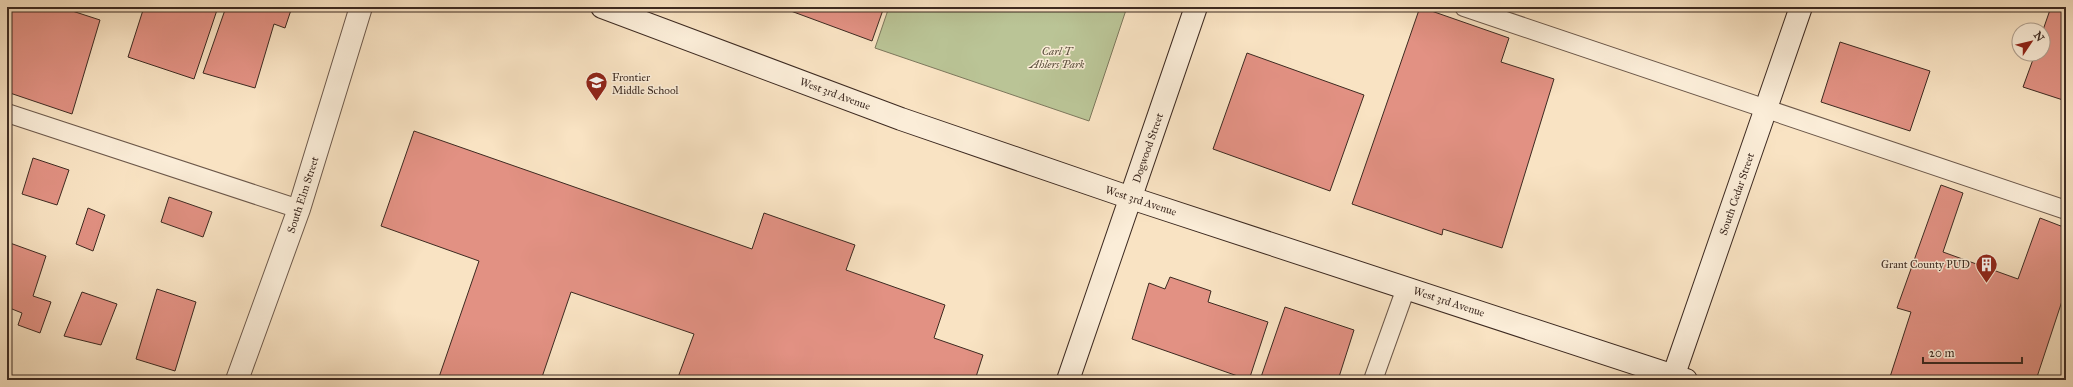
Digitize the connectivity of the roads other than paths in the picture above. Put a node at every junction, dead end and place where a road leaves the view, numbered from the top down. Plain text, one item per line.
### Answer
1 (361, 7) edge
2 (602, 7) edge
3 (1196, 7) edge
4 (1464, 7) edge
5 (1801, 7) edge
6 (1766, 109) junction
7 (7, 113) edge
8 (1132, 198) junction
9 (299, 209) junction
10 (2066, 210) edge
11 (1406, 288) junction
12 (1677, 378) edge
13 (237, 380) edge
14 (1068, 380) edge
15 (1373, 380) edge

1 - 9 main road, South Elm Street
2 - 8 main road, West 3rd Avenue
3 - 8 main road, Dogwood Street
4 - 6 lane
5 - 6 main road, South Cedar Street
6 - 10 lane
6 - 12 main road, South Cedar Street
7 - 9 lane
8 - 11 main road, West 3rd Avenue
8 - 14 main road, Dogwood Street
9 - 13 main road, South Elm Street
11 - 12 main road, West 3rd Avenue
11 - 15 lane

